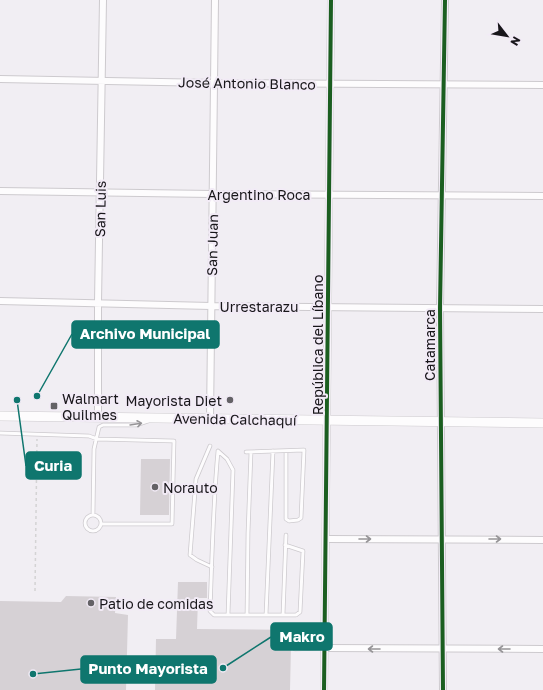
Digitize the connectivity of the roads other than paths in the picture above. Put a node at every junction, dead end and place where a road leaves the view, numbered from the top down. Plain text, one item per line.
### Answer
1 (103, 0) edge
2 (215, 0) edge
3 (331, 0) edge
4 (445, 0) edge
5 (0, 79) edge
6 (102, 80) junction
7 (214, 83) junction
8 (330, 84) junction
9 (444, 84) junction
10 (543, 85) edge
11 (0, 191) edge
12 (100, 192) junction
13 (212, 194) junction
14 (329, 195) junction
15 (442, 195) junction
16 (543, 196) edge
17 (0, 301) edge
18 (98, 302) junction
19 (211, 306) junction
20 (328, 306) junction
21 (440, 308) junction
22 (543, 310) edge
23 (0, 416) edge
24 (98, 418) junction
25 (157, 418) junction
26 (210, 419) junction
27 (327, 421) junction
28 (440, 422) junction
29 (543, 423) edge
30 (0, 433) edge
31 (97, 439) junction
32 (210, 446) dead end
33 (273, 451) junction
34 (286, 451) junction
35 (246, 452) dead end
36 (251, 452) junction
37 (93, 514) junction
38 (102, 524) junction
39 (286, 534) dead end
40 (326, 539) junction
41 (442, 539) junction
42 (543, 540) edge
43 (286, 545) junction
44 (212, 567) junction
45 (228, 615) junction
46 (247, 615) junction
47 (266, 615) junction
48 (283, 615) junction
49 (325, 648) junction
50 (295, 649) dead end
51 (442, 649) junction
52 (543, 649) edge
53 (324, 690) edge
54 (443, 690) edge

1 - 6 street, San Luis
2 - 7 street, San Juan
3 - 8 street, República del Líbano
4 - 9 street, Catamarca
5 - 6 street, José Antonio Blanco
6 - 7 street, José Antonio Blanco
6 - 12 street, San Luis
7 - 8 street, José Antonio Blanco
7 - 13 street, San Juan
8 - 9 street, José Antonio Blanco
8 - 14 street, República del Líbano
9 - 10 street, José Antonio Blanco
9 - 15 street, Catamarca
11 - 12 street, Argentino Roca
12 - 13 street, Argentino Roca
12 - 18 street, San Luis
13 - 14 street, Argentino Roca
13 - 19 street, San Juan
14 - 15 street, Argentino Roca
14 - 20 street, República del Líbano
15 - 16 street, Argentino Roca
15 - 21 street, Catamarca
17 - 18 street, Urrestarazu
18 - 19 street, Urrestarazu
18 - 24 street, San Luis
19 - 20 street, Urrestarazu
19 - 26 street, San Juan
20 - 21 street, Urrestarazu
20 - 27 street, República del Líbano
21 - 22 street, Urrestarazu
21 - 28 street, Catamarca
23 - 24 main road, Avenida Calchaquí
24 - 25 main road, Avenida Calchaquí
25 - 26 main road, Avenida Calchaquí
31 -> 25 lane
26 - 27 main road, Avenida Calchaquí
27 - 28 main road, Avenida Calchaquí
27 - 40 street, República del Líbano
28 - 29 main road, Avenida Calchaquí
28 - 41 street, Catamarca
30 - 31 lane
31 - 37 lane
31 - 38 lane
32 - 44 lane
33 - 34 lane
33 - 36 lane
33 - 47 lane
34 - 34 lane
35 - 36 lane
36 - 46 lane
37 - 38 lane
37 - 38 lane
39 - 43 lane
40 -> 41 street
40 - 49 street, República del Líbano
41 -> 42 street
41 - 51 street, Catamarca
43 - 48 lane
43 - 48 lane
44 - 45 lane
44 - 45 lane
45 - 46 lane
46 - 47 lane
47 - 48 lane
49 - 50 lane
51 -> 49 street
49 - 53 street, República del Líbano
52 -> 51 street
51 - 54 street, Catamarca

